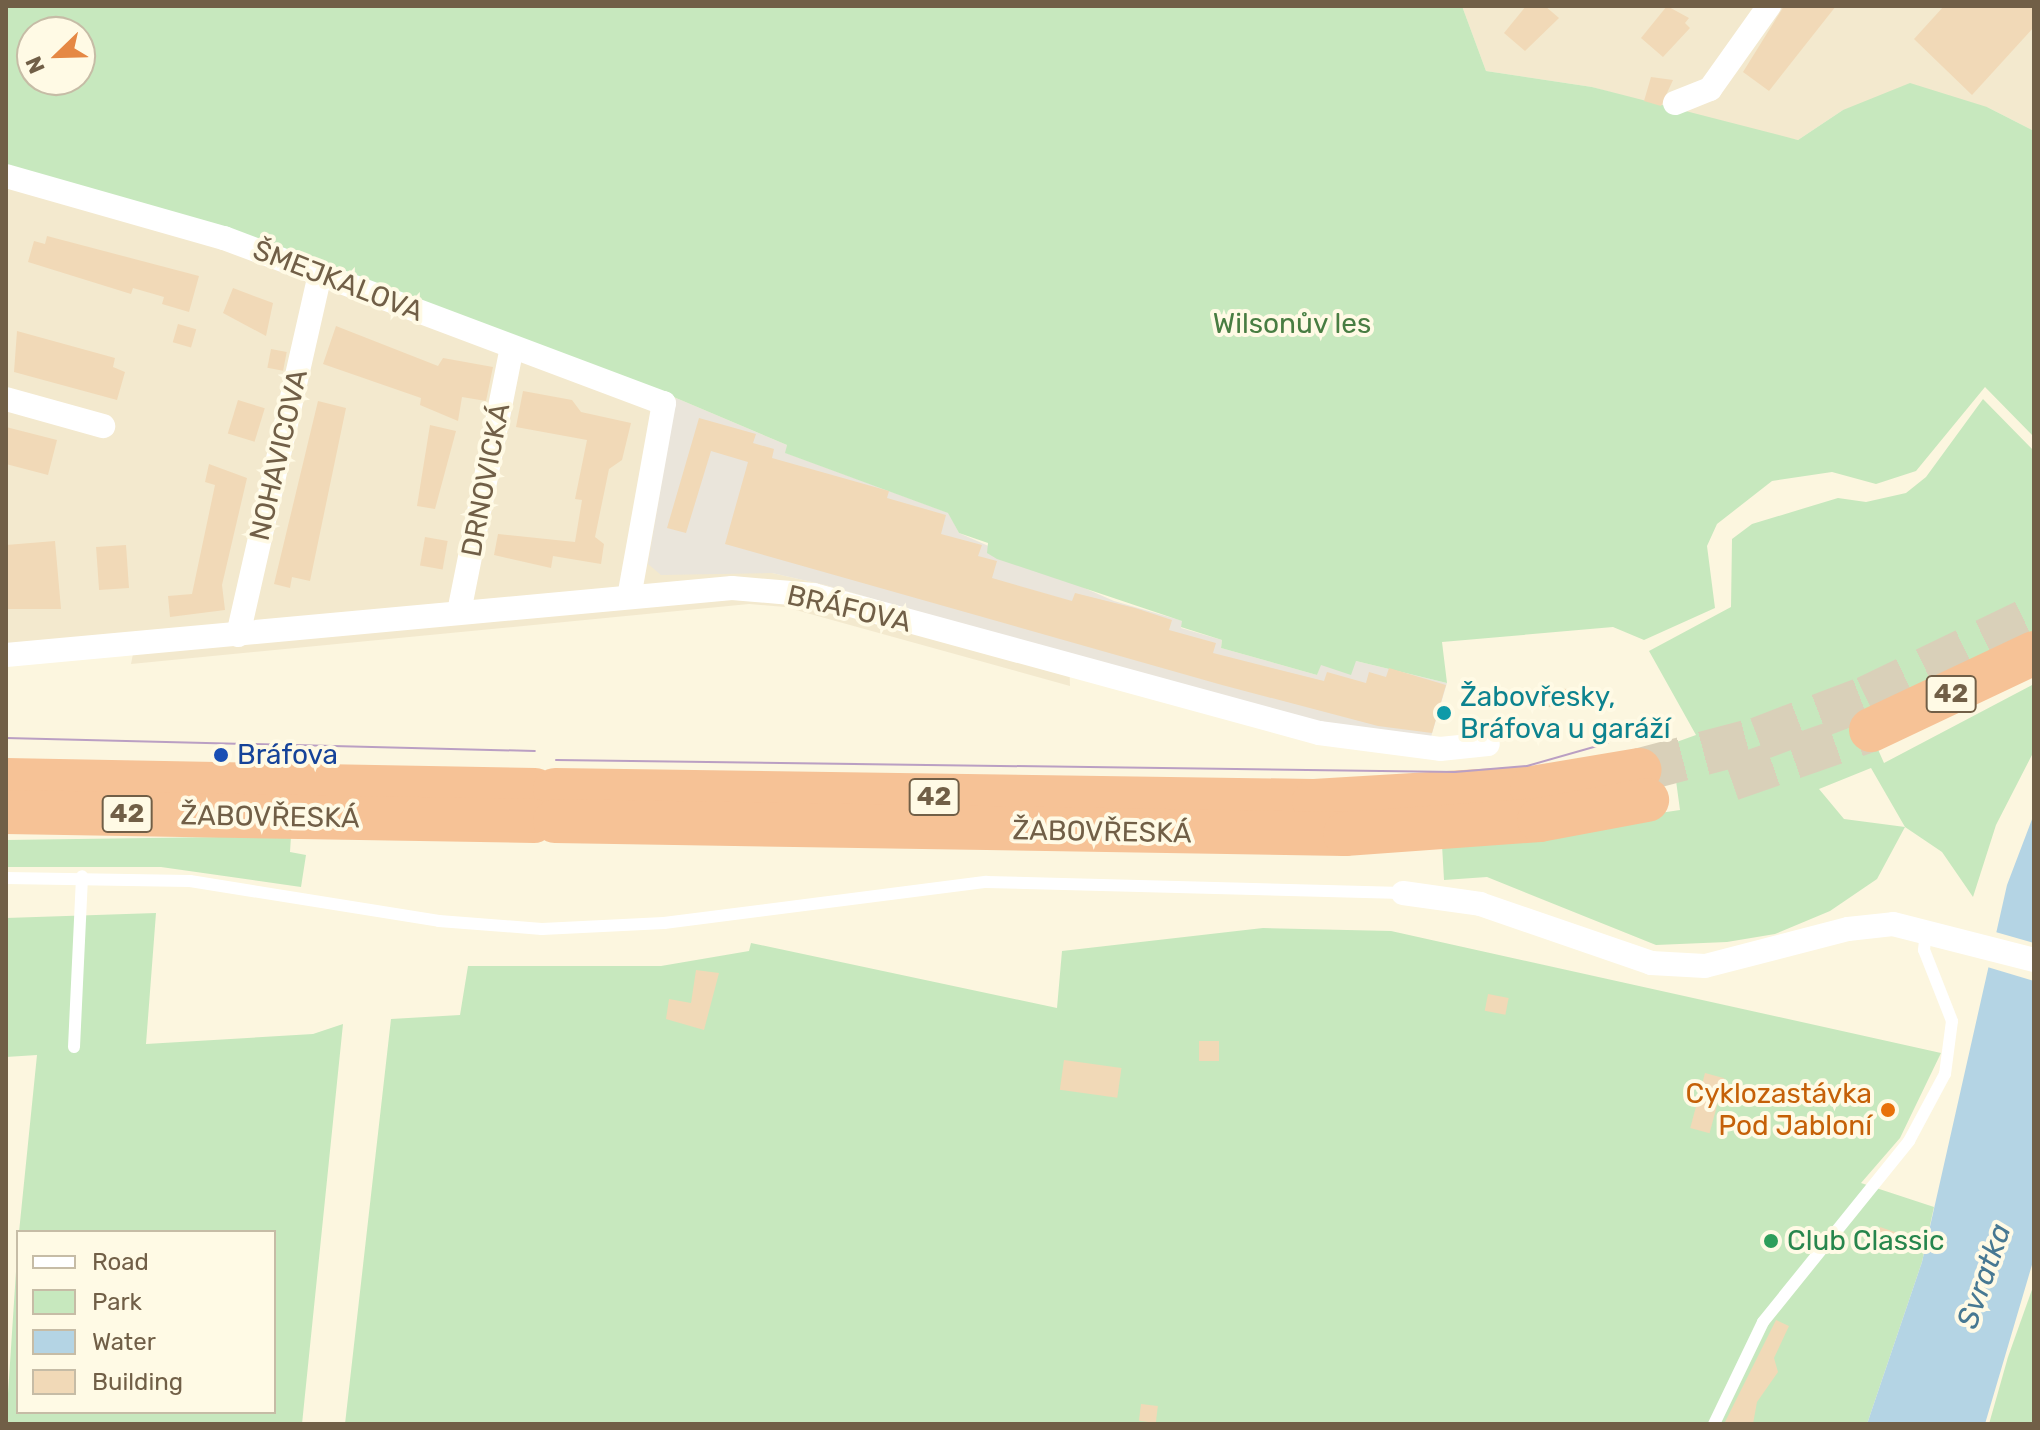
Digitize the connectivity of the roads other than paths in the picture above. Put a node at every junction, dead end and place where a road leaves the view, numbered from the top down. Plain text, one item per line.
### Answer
1 (1769, 6) edge
2 (1675, 103) dead end
3 (6, 176) edge
4 (320, 275) junction
5 (512, 347) junction
6 (6, 399) edge
7 (103, 426) dead end
8 (629, 597) junction
9 (459, 612) junction
10 (238, 635) junction
11 (2031, 654) edge
12 (6, 655) edge
13 (1871, 730) tunnel mouth
14 (1488, 744) dead end
15 (6, 780) edge
16 (1643, 785) tunnel mouth
17 (545, 806) junction
18 (6, 812) edge
19 (82, 876) junction
20 (6, 878) edge
21 (1403, 893) joint
22 (1926, 928) junction
23 (2034, 960) edge
24 (74, 1047) dead end
25 (1714, 1424) edge

1 - 2 street
3 - 4 street, ŠMEJKALOVA
4 - 5 street, ŠMEJKALOVA
4 - 10 street, NOHAVICOVA
5 - 8 street, ŠMEJKALOVA
5 - 9 street, DRNOVICKÁ
6 - 7 street
8 - 9 street, BRÁFOVA
8 - 14 street, BRÁFOVA
9 - 10 street, BRÁFOVA
10 - 12 street, BRÁFOVA
11 - 13 highway, 42
15 - 17 highway, ŽABOVŘESKÁ / 42
16 - 17 highway, ŽABOVŘESKÁ / 42
17 - 18 highway, ŽABOVŘESKÁ / 42
19 - 20 lane
19 - 21 lane
19 - 24 lane
21 - 22 street
22 - 23 street
22 - 25 lane

